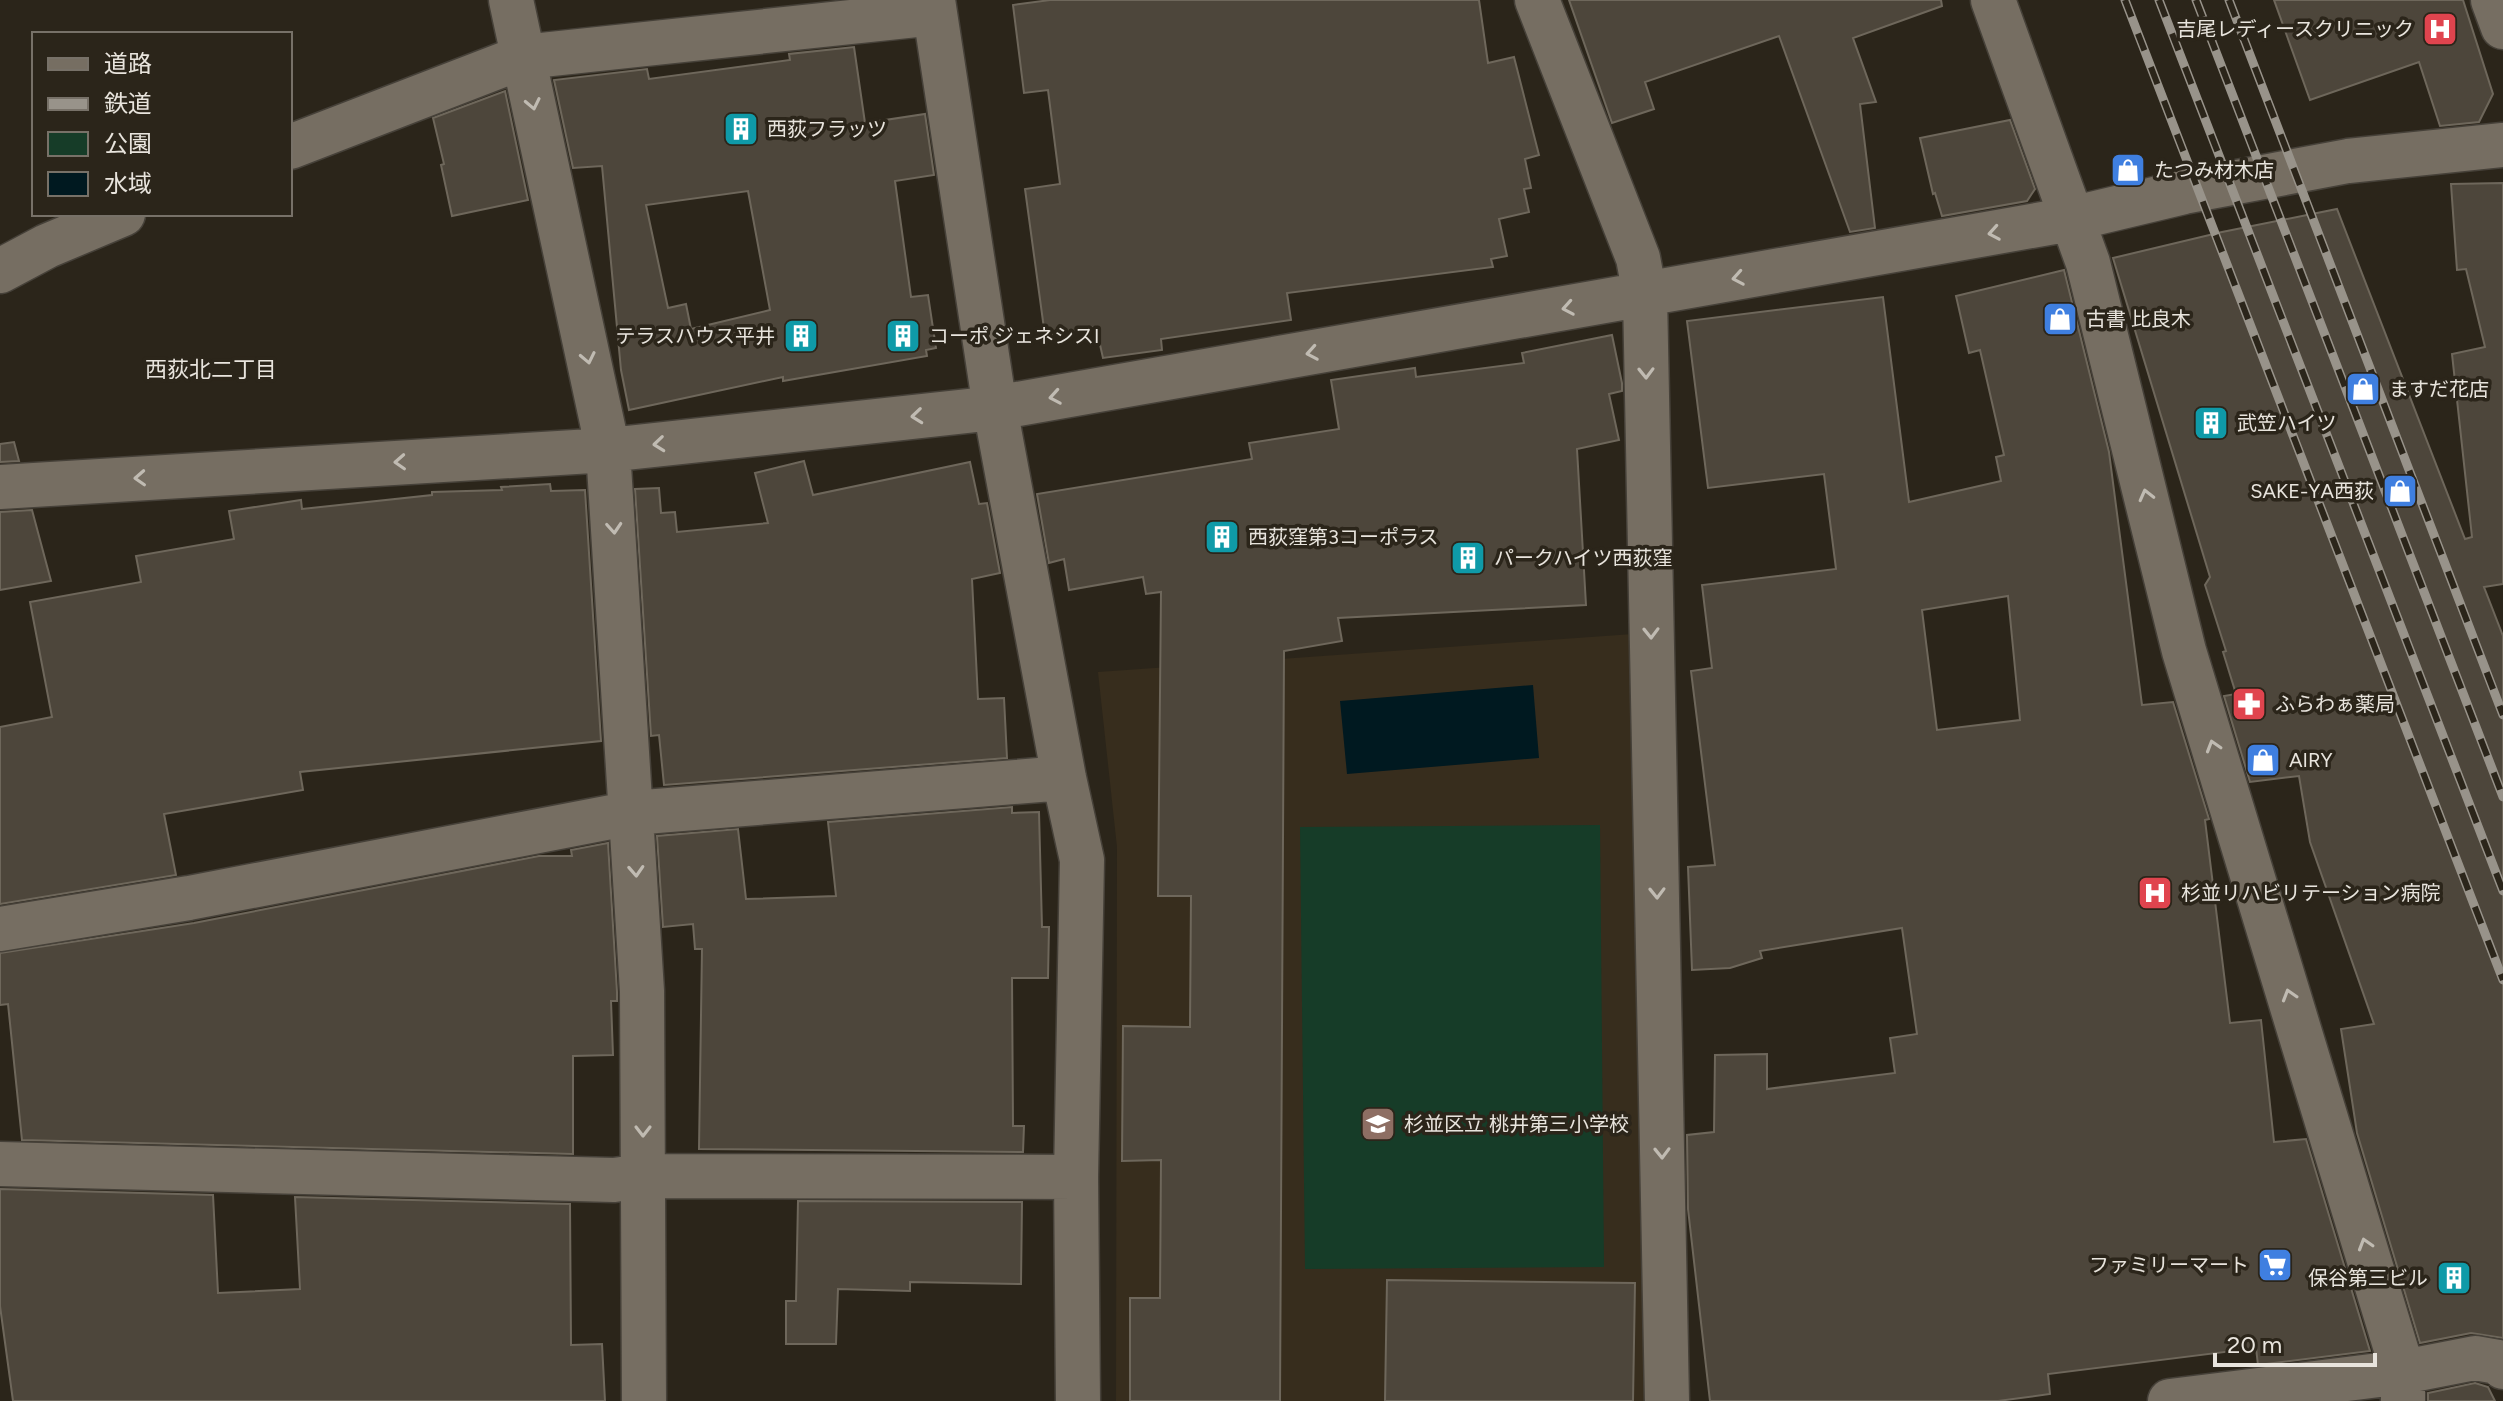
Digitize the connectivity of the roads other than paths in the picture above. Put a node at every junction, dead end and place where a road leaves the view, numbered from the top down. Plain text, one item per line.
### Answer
1 (511, 0) edge
2 (1537, 0) edge
3 (1993, 0) edge
4 (2493, 0) edge
5 (934, 7) edge
6 (2503, 27) edge
7 (523, 57) junction
8 (2503, 145) edge
9 (292, 146) edge
10 (118, 216) edge
11 (2071, 219) junction
12 (0, 271) edge
13 (1645, 295) junction
14 (995, 408) junction
15 (608, 450) junction
16 (0, 487) edge
17 (1064, 778) junction
18 (632, 813) junction
19 (0, 929) edge
20 (0, 1164) edge
21 (643, 1176) junction
22 (1076, 1177) junction
23 (2503, 1367) edge
24 (2403, 1387) edge
25 (644, 1401) edge
26 (1078, 1401) edge
27 (1667, 1401) edge
28 (2170, 1401) edge

1 - 7 street
2 - 13 street
3 - 11 street
4 - 6 street
5 - 7 street
5 - 14 street
7 - 9 street
7 -> 15 street
8 - 11 street
10 - 12 street
11 -> 13 street
24 -> 11 street
13 -> 14 street
13 -> 27 street
14 -> 15 street
14 - 17 street
15 -> 16 street
15 -> 18 street
17 - 18 street
17 - 22 street
18 - 19 street
18 -> 21 street
20 - 21 street
21 - 22 street
21 - 25 street
22 - 26 street
23 - 24 street
24 - 28 street

